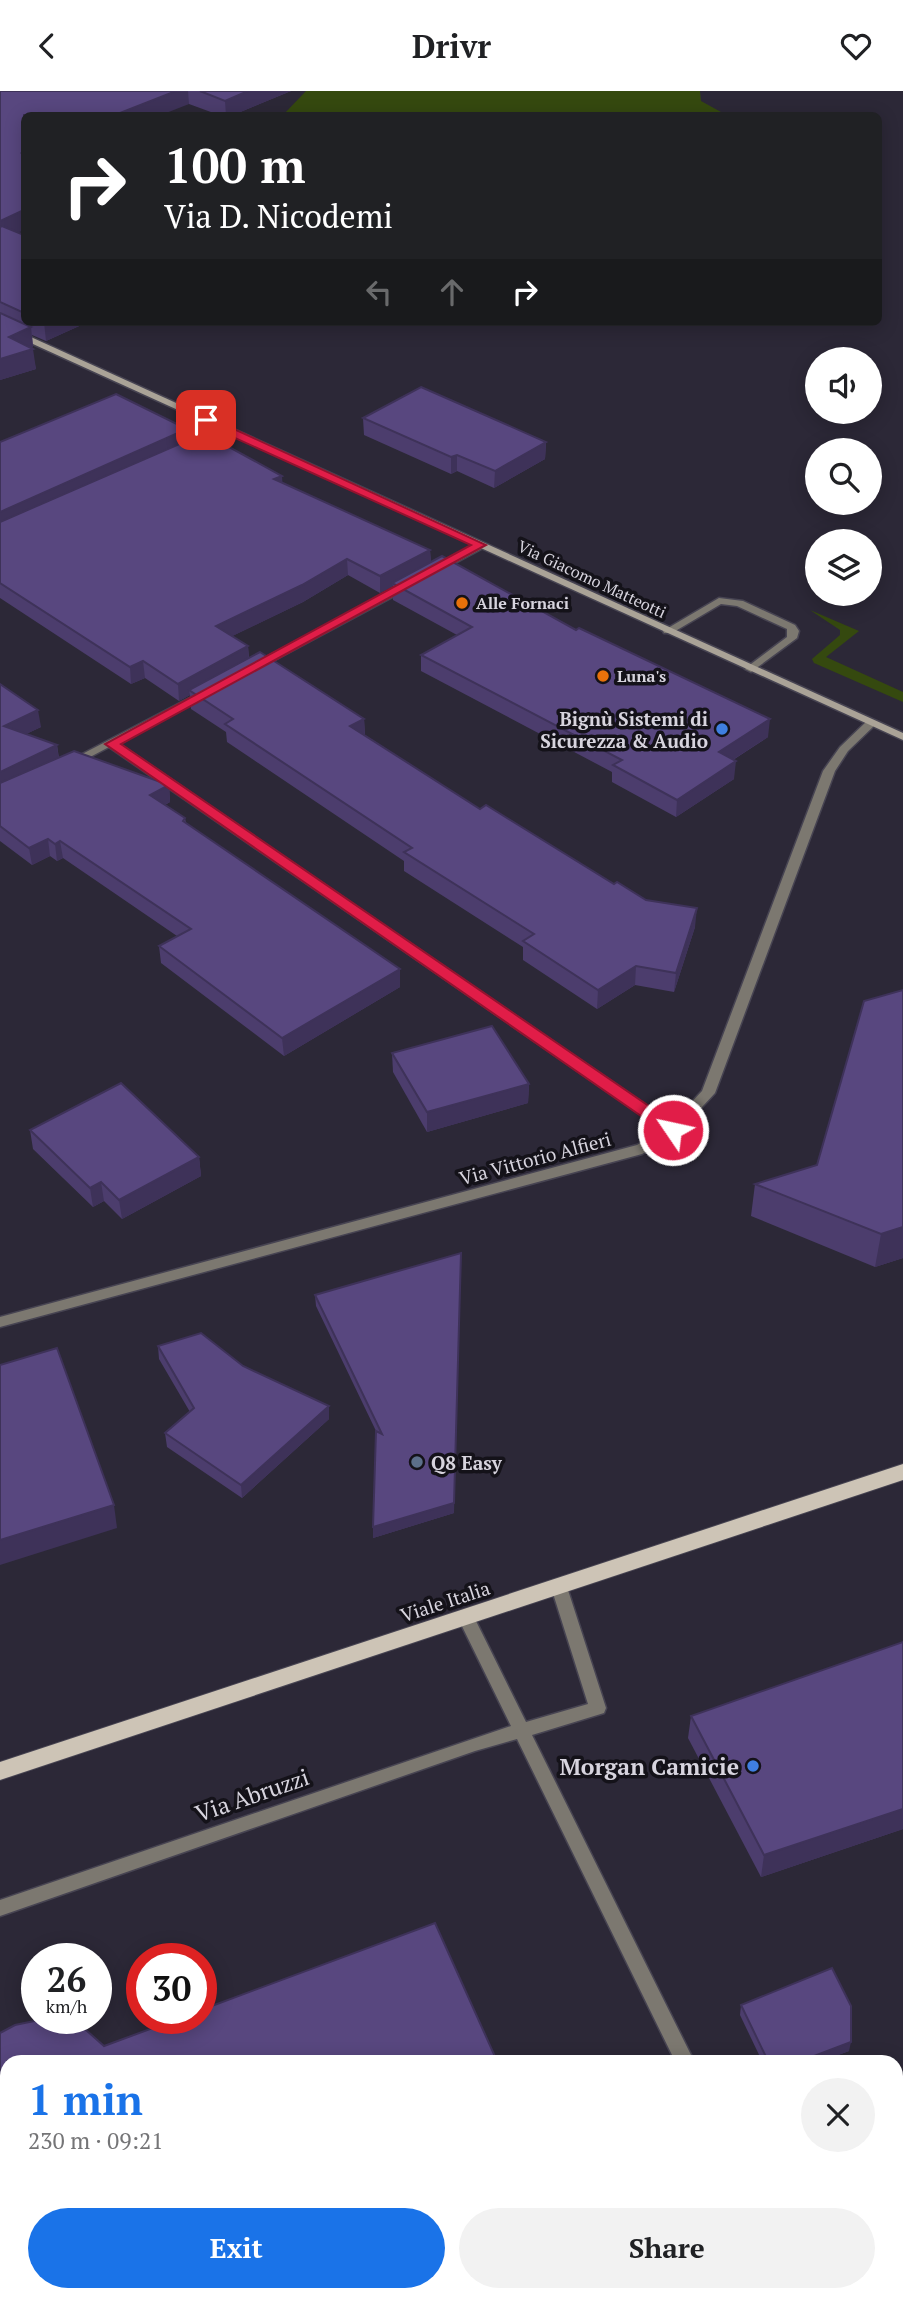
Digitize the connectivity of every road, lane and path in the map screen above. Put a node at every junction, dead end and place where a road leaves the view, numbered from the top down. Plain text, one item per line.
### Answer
1 (2, 328) edge
2 (231, 432) junction
3 (183, 454) edge
4 (481, 545) junction
5 (668, 631) junction
6 (751, 669) junction
7 (247, 671) edge
8 (222, 684) edge
9 (871, 723) junction
10 (903, 737) edge
11 (112, 744) junction
12 (62, 767) edge
13 (673, 1130) junction
14 (0, 1322) edge
15 (903, 1472) edge
16 (559, 1587) junction
17 (466, 1618) junction
18 (522, 1732) junction
19 (0, 1771) edge
20 (0, 1908) edge
21 (682, 2055) edge

1 - 2 street, Via Giacomo Matteotti
2 - 3 street
2 - 4 street, Via Giacomo Matteotti
4 - 5 street, Via Giacomo Matteotti
4 - 7 street
5 - 6 street, Via Giacomo Matteotti
5 - 6 street
6 - 9 street, Via Giacomo Matteotti
8 - 11 street
9 - 10 street, Via Giacomo Matteotti
9 - 13 street, Via Vittorio Alfieri
11 - 12 street
11 - 13 street
13 - 14 street, Via Vittorio Alfieri
15 - 16 main road, Viale Italia
16 - 17 main road, Viale Italia
16 - 18 street, Via Abruzzi
17 - 18 street
17 - 19 main road, Viale Italia
18 - 20 street, Via Abruzzi
18 - 21 street

